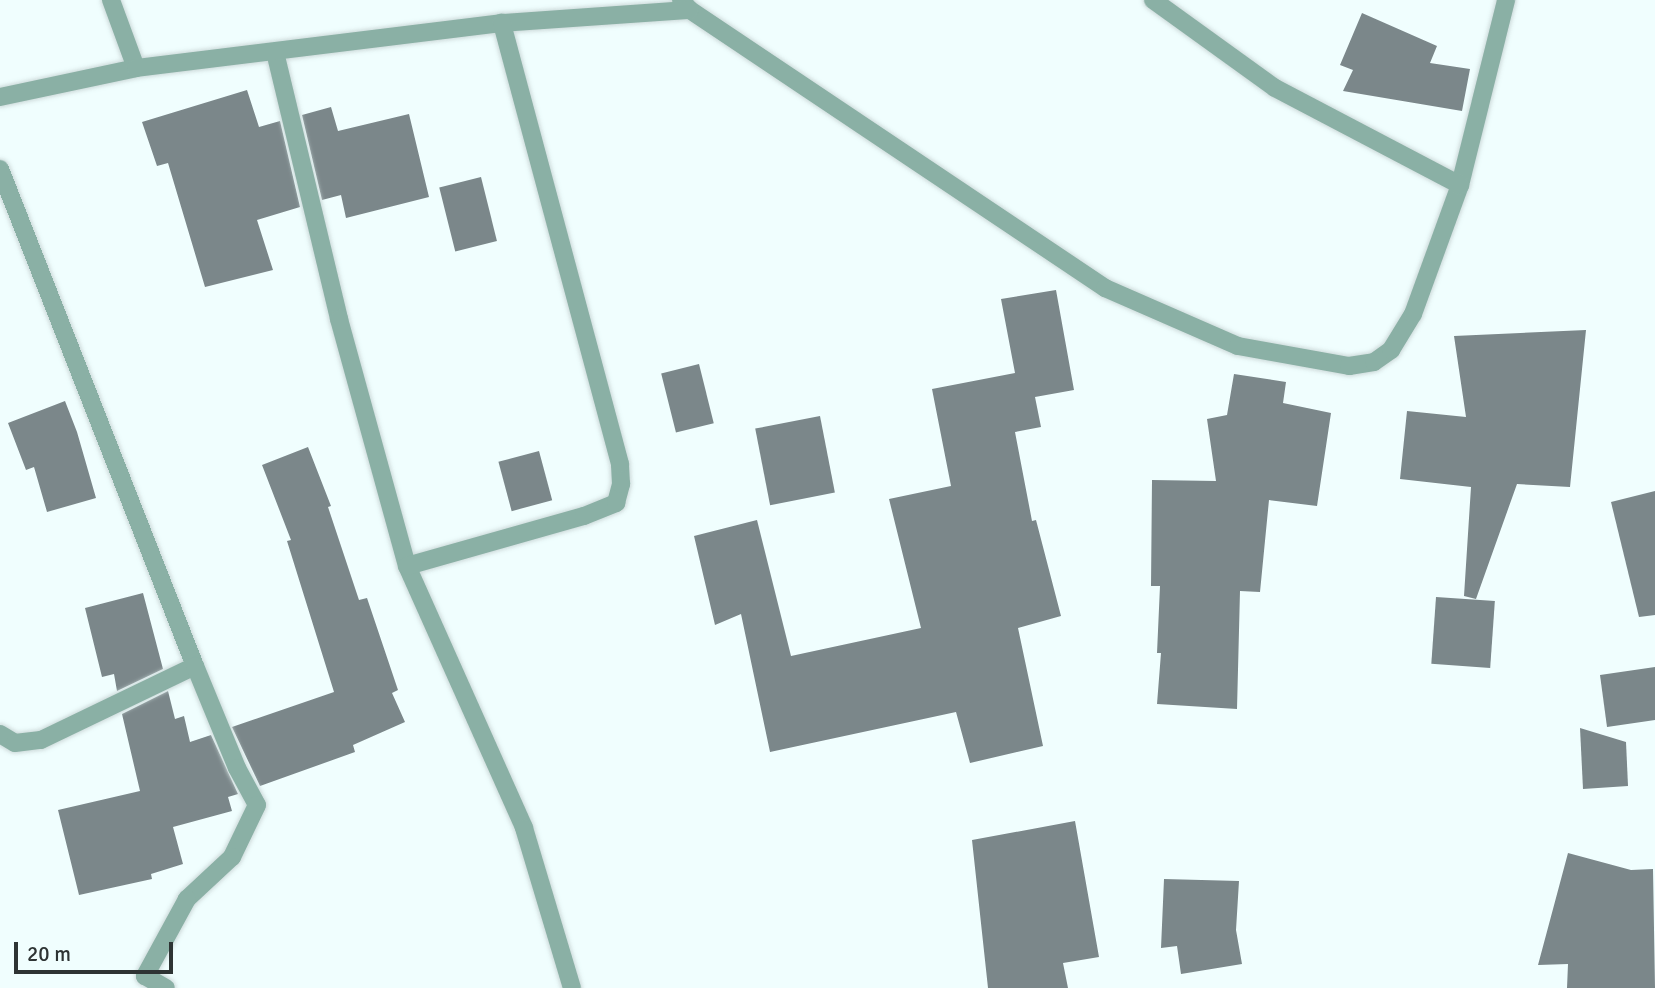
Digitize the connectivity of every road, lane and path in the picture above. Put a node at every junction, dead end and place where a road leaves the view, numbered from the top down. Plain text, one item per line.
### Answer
1 (111, 0) edge
2 (1153, 0) edge
3 (1506, 0) edge
4 (685, 5) edge
5 (502, 23) junction
6 (275, 52) junction
7 (136, 68) junction
8 (0, 97) edge
9 (0, 169) edge
10 (1460, 185) junction
11 (407, 566) junction
12 (195, 666) junction
13 (0, 734) edge
14 (166, 988) edge
15 (572, 988) edge

1 - 7 street
2 - 10 street
3 - 10 street
4 - 5 street
4 - 10 street
5 - 6 street
5 - 11 street
6 - 7 street
6 - 11 street
7 - 8 street
9 - 12 street
11 - 15 street
12 - 13 street
12 - 14 street

